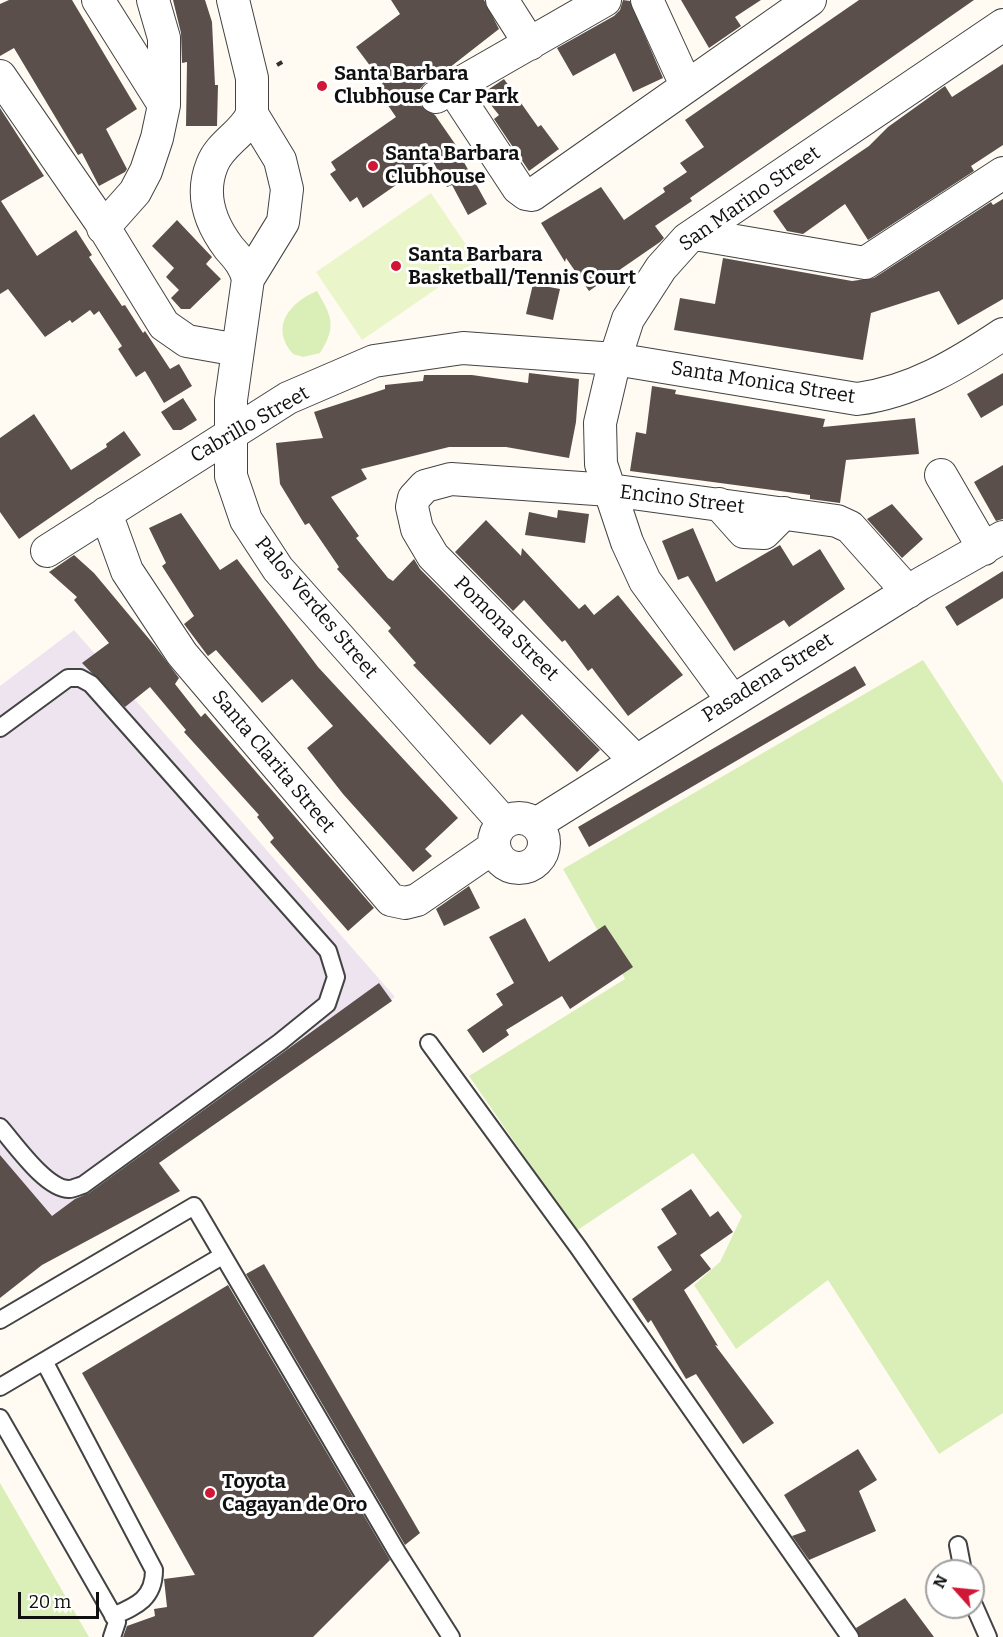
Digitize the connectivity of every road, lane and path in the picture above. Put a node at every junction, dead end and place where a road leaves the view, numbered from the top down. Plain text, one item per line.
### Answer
1 (98, 0) edge
2 (153, 0) edge
3 (233, 0) edge
4 (502, 0) edge
5 (605, 0) edge
6 (647, 0) edge
7 (795, 4) edge
8 (1003, 25) edge
9 (530, 44) junction
10 (0, 76) edge
11 (686, 85) junction
12 (164, 105) junction
13 (252, 114) junction
14 (1003, 173) edge
15 (103, 228) junction
16 (695, 234) junction
17 (248, 279) junction
18 (1003, 334) edge
19 (238, 350) junction
20 (615, 359) junction
21 (231, 434) junction
22 (941, 475) dead end
23 (425, 486) joint
24 (610, 490) junction
25 (106, 513) junction
26 (993, 543) edge
27 (47, 551) dead end
28 (908, 592) junction
29 (732, 700) junction
30 (0, 728) edge
31 (635, 760) junction
32 (536, 824) junction
33 (499, 835) junction
34 (429, 1043) dead end
35 (0, 1127) edge
36 (222, 1256) junction
37 (0, 1320) edge
38 (44, 1361) junction
39 (0, 1386) edge
40 (0, 1419) edge
41 (958, 1545) dead end
42 (961, 1559) edge
43 (113, 1616) junction
44 (980, 1619) edge
45 (112, 1637) edge
46 (451, 1637) edge
47 (850, 1637) edge
48 (988, 1637) edge

1 - 12 street
2 - 12 street
3 - 13 street, Palos Verdes Street
4 - 9 street
5 - 9 street
6 - 11 street
7 - 11 street
8 - 16 street, San Marino Street
9 - 11 street
10 - 15 street
12 - 15 street
13 - 17 street, Palos Verdes Street
13 - 17 street
14 - 16 street
15 - 19 street
16 - 20 street, San Marino Street
17 - 19 street, Palos Verdes Street
18 - 20 street, Santa Monica Street
19 - 21 street, Palos Verdes Street
20 - 21 street, Cabrillo Street
20 - 24 street, San Marino Street
21 - 25 street, Cabrillo Street
21 - 33 street, Palos Verdes Street
22 - 26 street
23 - 24 street, Encino Street
23 - 31 street, Pomona Street
24 - 28 street, Encino Street
24 - 29 street, San Marino Street
25 - 27 street, Cabrillo Street
25 - 33 street, Santa Clarita Street
26 - 28 street, Pasadena Street
28 - 29 street, Pasadena Street
29 - 31 street, Pasadena Street
30 - 35 lane
31 - 32 street, Pasadena Street
32 - 33 street
32 - 33 street
34 - 47 lane
36 - 37 lane
36 - 38 lane
36 - 46 lane
38 - 39 lane
38 - 43 lane
40 - 43 lane
41 - 42 lane
43 - 45 lane
44 - 48 lane

